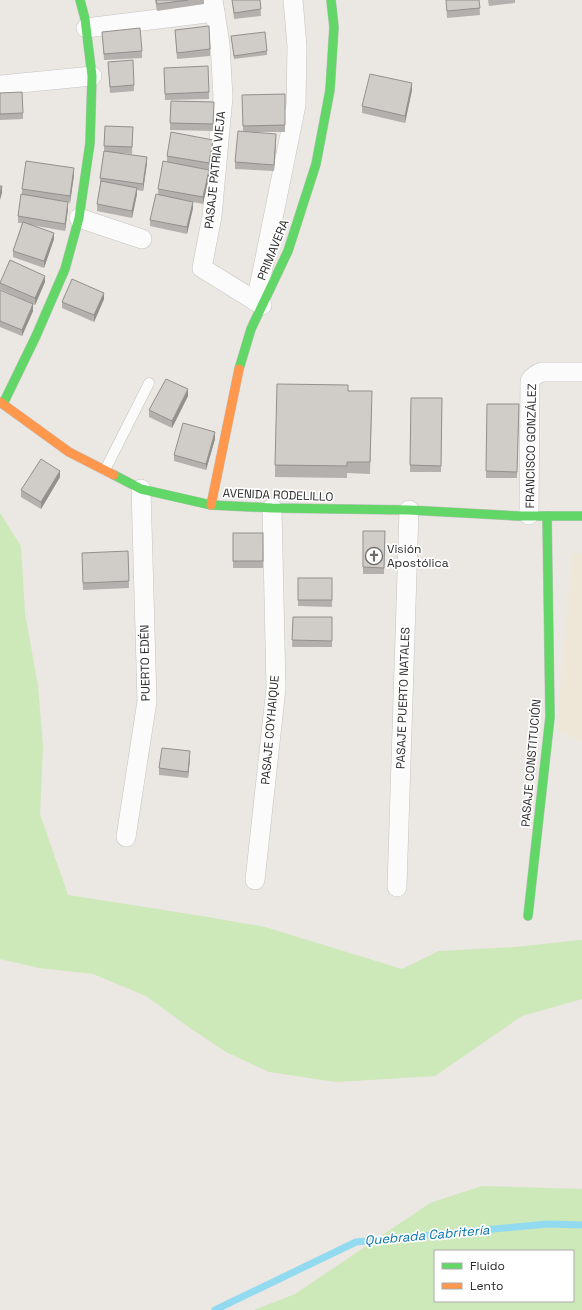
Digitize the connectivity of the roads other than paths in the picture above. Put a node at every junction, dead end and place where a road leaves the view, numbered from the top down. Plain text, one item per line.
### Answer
1 (80, 0) edge
2 (293, 0) edge
3 (331, 0) edge
4 (214, 6) edge
5 (86, 28) junction
6 (92, 76) junction
7 (0, 85) edge
8 (79, 218) junction
9 (142, 239) dead end
10 (259, 303) junction
11 (582, 372) edge
12 (149, 383) dead end
13 (2, 403) edge
14 (106, 470) junction
15 (141, 489) junction
16 (211, 505) junction
17 (272, 508) junction
18 (409, 510) junction
19 (538, 515) junction
20 (582, 516) edge
21 (126, 837) dead end
22 (255, 880) dead end
23 (397, 887) dead end
24 (528, 916) dead end

1 - 5 street
2 - 10 street
3 - 10 street, PRIMAVERA
4 - 5 street
4 - 10 street, PASAJE PATRIA VIEJA
5 - 6 street
6 - 7 street
6 - 8 street
8 - 9 street
8 - 13 street
10 - 16 street, PRIMAVERA
11 - 19 street, FRANCISCO GONZÁLEZ
12 - 14 lane
13 - 14 street, AVENIDA RODELILLO
14 - 15 street, AVENIDA RODELILLO
15 - 16 street, AVENIDA RODELILLO
15 - 21 street, PUERTO EDÉN
16 - 17 street, AVENIDA RODELILLO
17 - 18 street, AVENIDA RODELILLO
17 - 22 street, PASAJE COYHAIQUE
18 - 19 street, AVENIDA RODELILLO
18 - 23 street, PASAJE PUERTO NATALES
19 - 20 street, AVENIDA RODELILLO
19 - 24 street, PASAJE CONSTITUCIÓN

